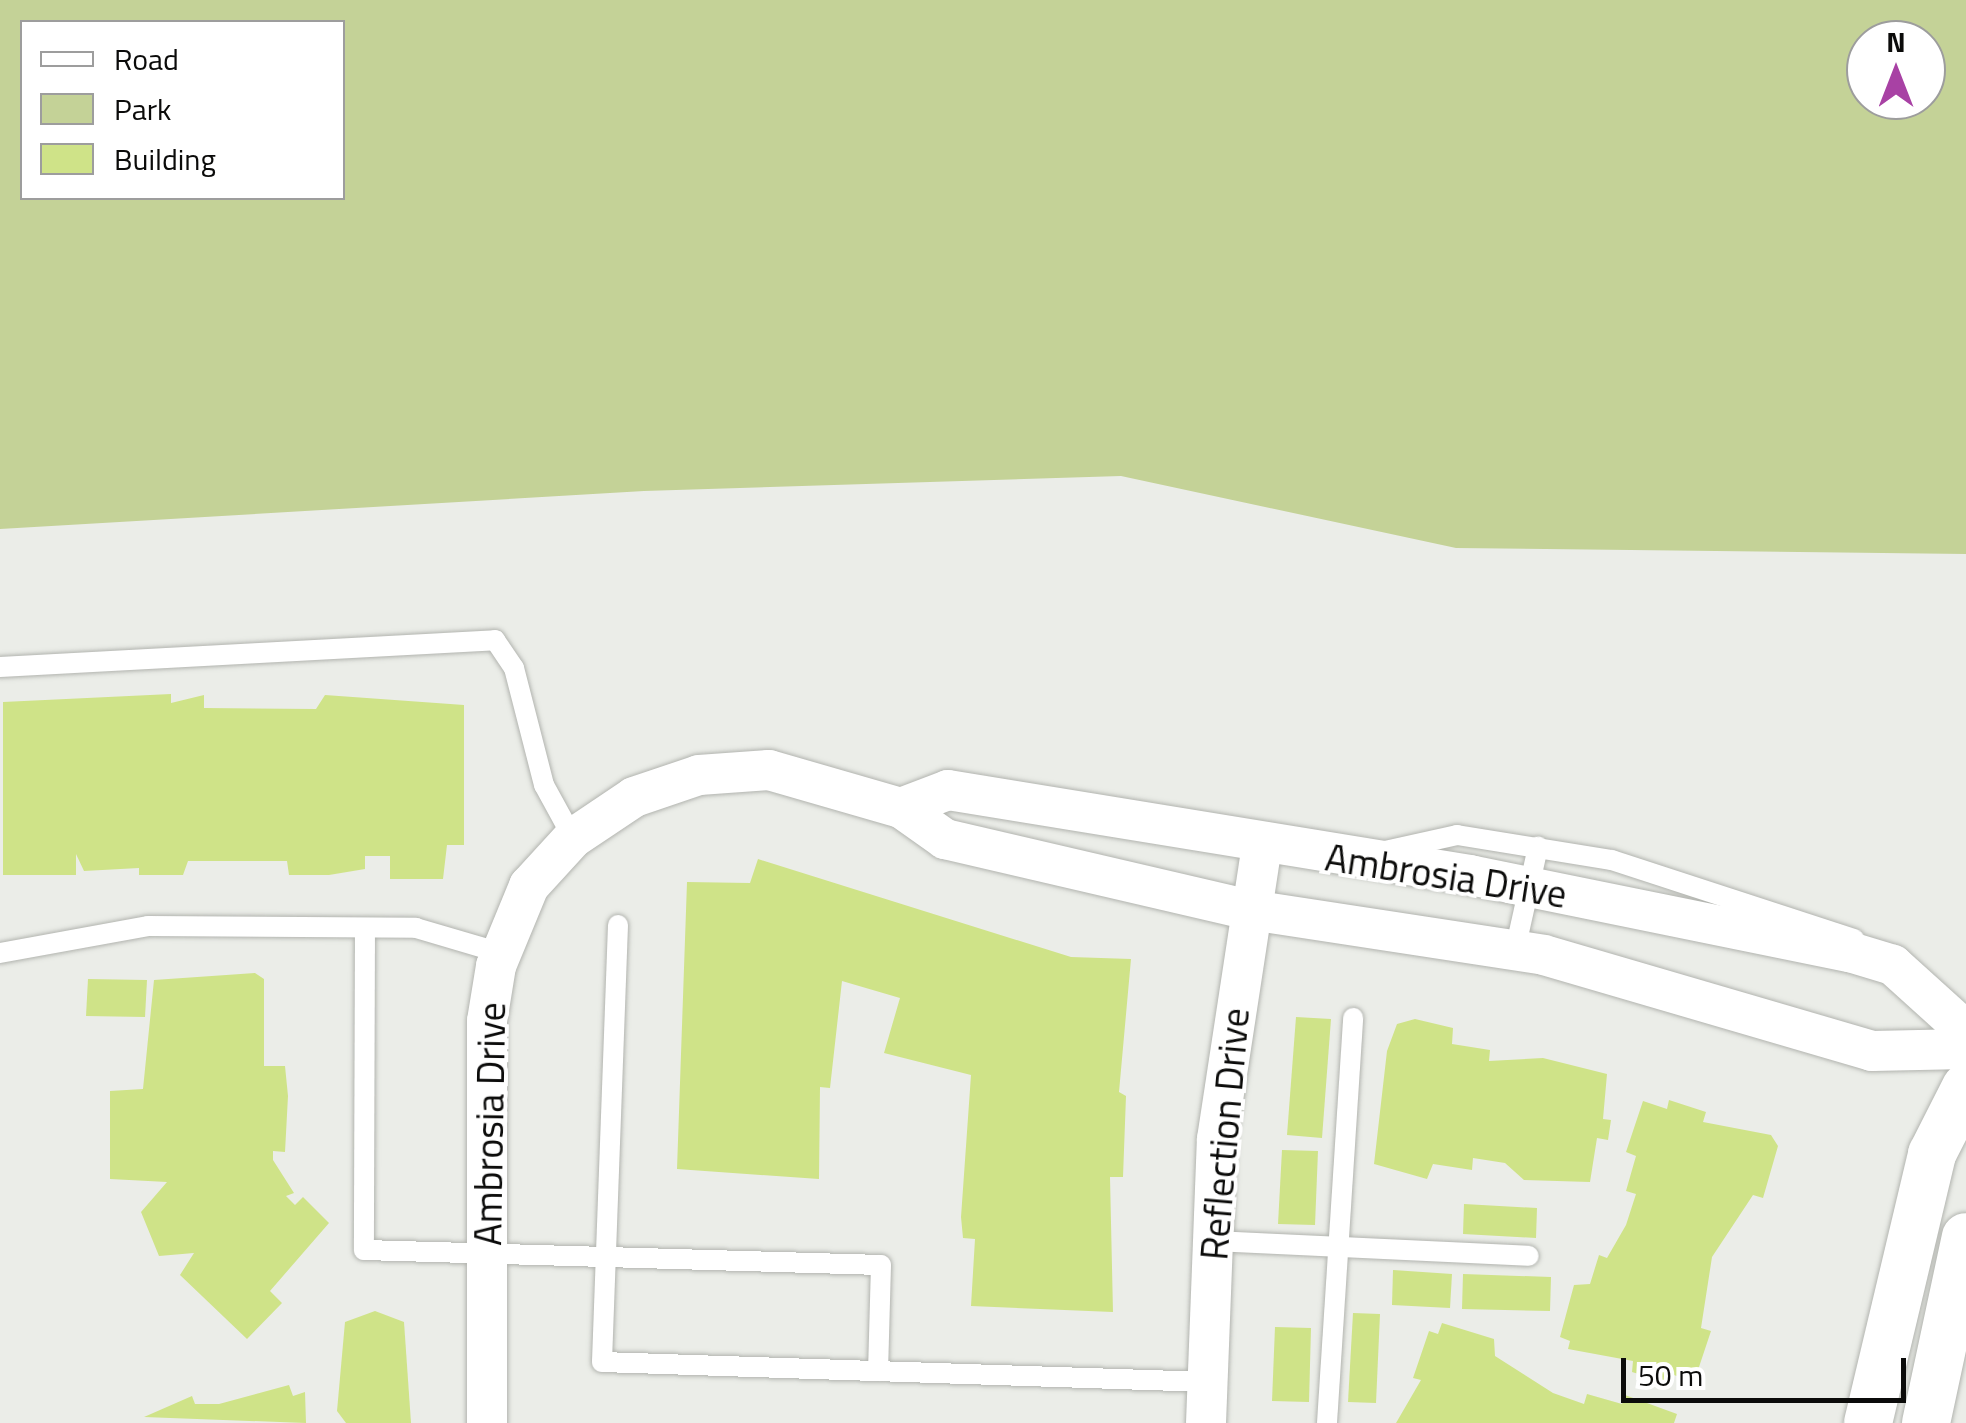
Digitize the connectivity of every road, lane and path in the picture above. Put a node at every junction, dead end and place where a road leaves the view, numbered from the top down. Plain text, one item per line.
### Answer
1 (0, 667) edge
2 (901, 808) junction
3 (573, 838) junction
4 (1262, 846) junction
5 (1538, 848) junction
6 (1350, 860) junction
7 (1529, 887) junction
8 (1250, 910) junction
9 (618, 924) dead end
10 (365, 928) junction
11 (0, 949) edge
12 (1515, 950) junction
13 (501, 953) junction
14 (1893, 965) junction
15 (1352, 1018) dead end
16 (1966, 1031) edge
17 (1966, 1049) edge
18 (1966, 1087) edge
19 (1966, 1237) edge
20 (1213, 1241) junction
21 (1334, 1247) junction
22 (488, 1252) junction
23 (604, 1254) junction
24 (1529, 1256) dead end
25 (878, 1371) junction
26 (1208, 1382) junction
27 (488, 1423) edge
28 (1206, 1423) edge
29 (1327, 1423) edge
30 (1868, 1423) edge
31 (1926, 1423) edge

1 - 3 lane
2 - 3 street, Ambrosia Drive
2 - 4 street, Ambrosia Drive
2 - 8 street, Ambrosia Drive
3 - 13 street, Ambrosia Drive
4 - 6 street, Ambrosia Drive
4 - 8 street, Reflection Drive
5 - 6 lane
5 - 7 lane
5 - 14 lane
6 - 7 street, Ambrosia Drive
7 - 12 lane
7 - 14 street, Ambrosia Drive
8 - 12 street, Ambrosia Drive
8 - 20 street, Reflection Drive
9 - 23 lane
10 - 11 lane
10 - 13 lane
10 - 22 lane
12 - 17 street, Ambrosia Drive
13 - 22 street, Ambrosia Drive
14 - 16 street
15 - 21 lane
18 - 30 street
19 - 31 street
20 - 21 lane
20 - 26 street, Reflection Drive
21 - 24 lane
21 - 29 lane
22 - 23 lane
22 - 27 street, Ambrosia Drive
23 - 25 lane
23 - 25 lane
25 - 26 lane
26 - 28 street, Reflection Drive

